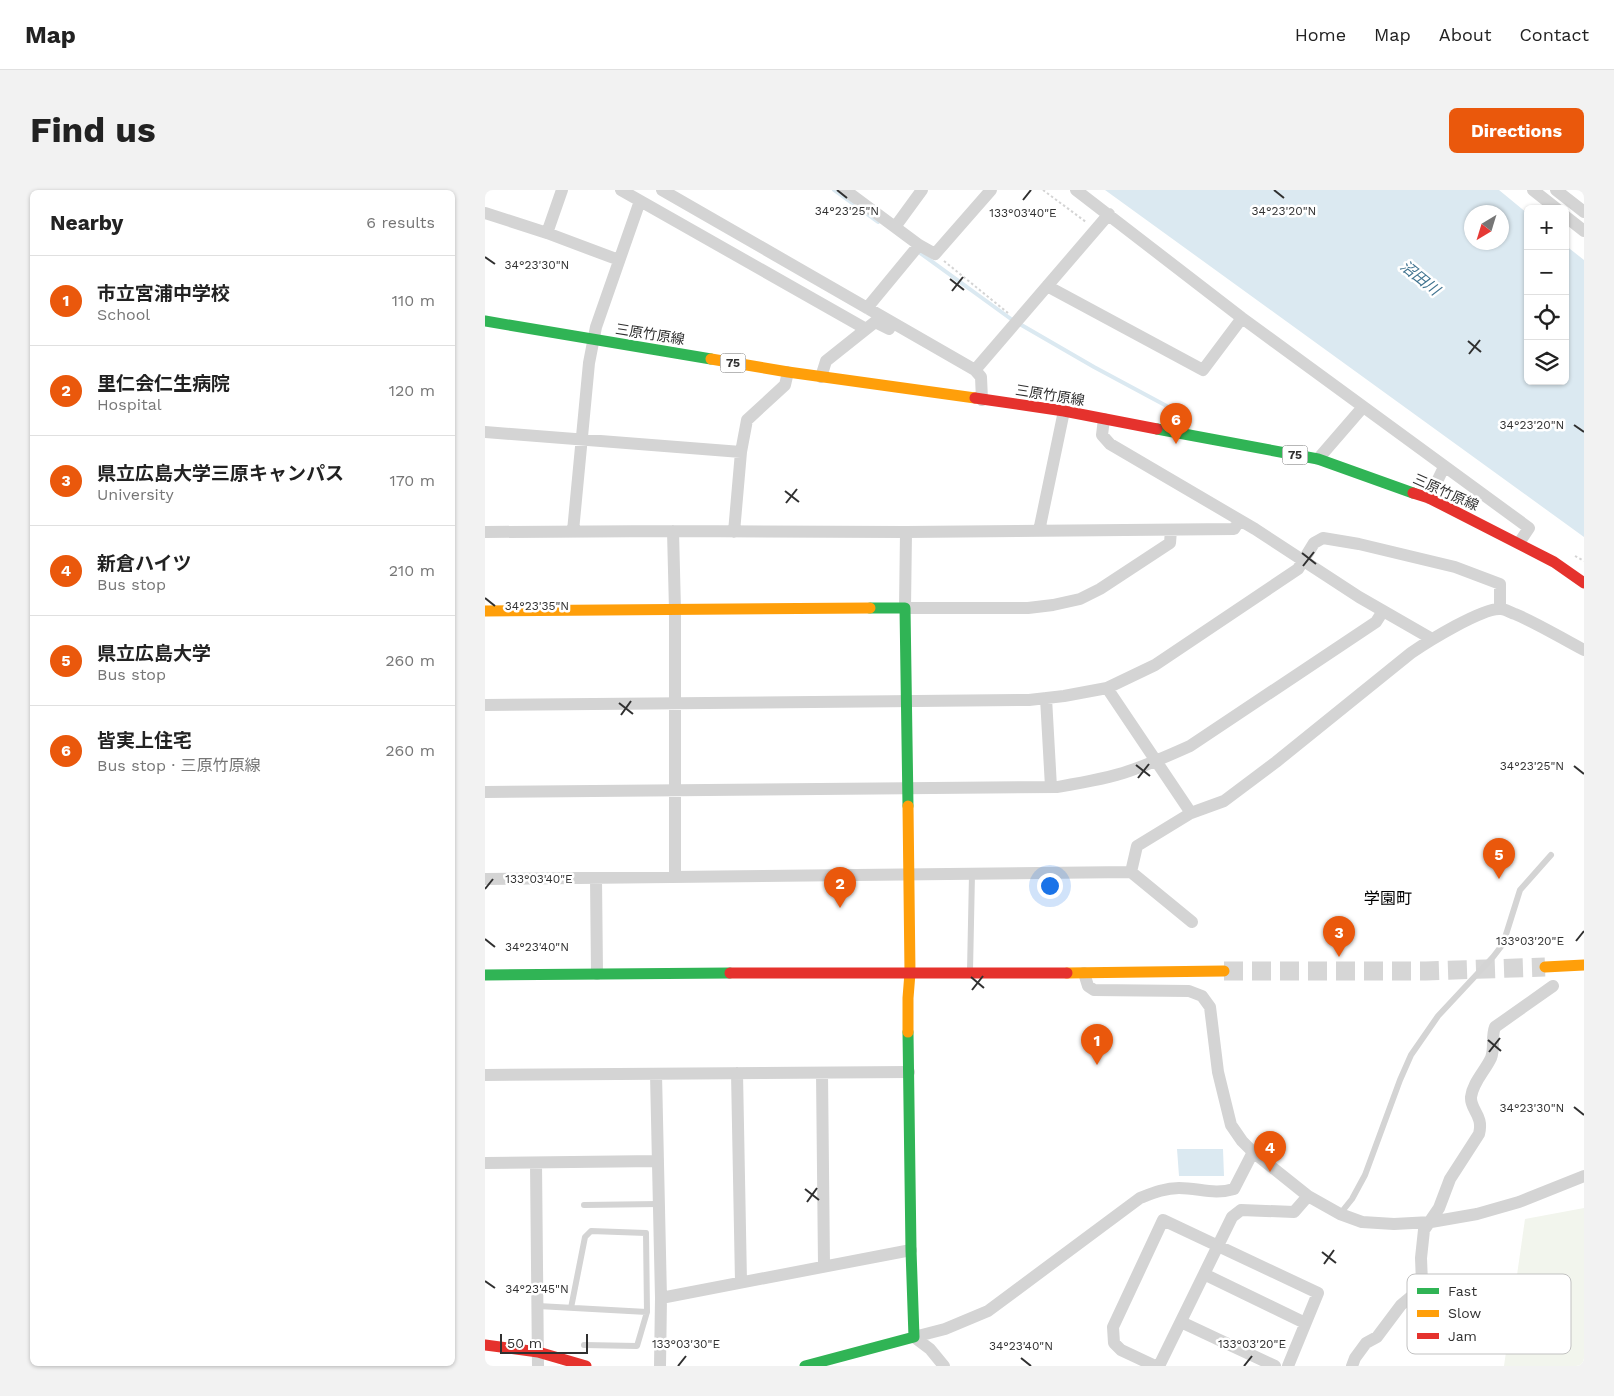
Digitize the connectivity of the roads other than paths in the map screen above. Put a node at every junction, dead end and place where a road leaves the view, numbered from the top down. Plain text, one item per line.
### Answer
1 (562, 190) edge
2 (621, 190) edge
3 (845, 190) edge
4 (922, 190) edge
5 (991, 190) edge
6 (1077, 190) edge
7 (1533, 190) edge
8 (1557, 190) edge
9 (671, 192) edge
10 (640, 201) junction
11 (1552, 205) edge
12 (1584, 212) edge
13 (485, 213) edge
14 (1109, 214) junction
15 (1569, 219) edge
16 (895, 227) junction
17 (1584, 231) edge
18 (547, 233) junction
19 (919, 245) junction
20 (619, 260) junction
21 (1047, 286) junction
22 (867, 308) junction
23 (1242, 318) junction
24 (485, 321) edge
25 (870, 325) junction
26 (908, 331) junction
27 (594, 340) junction
28 (975, 370) junction
29 (788, 372) junction
30 (821, 377) junction
31 (982, 400) junction
32 (1363, 407) junction
33 (1064, 411) junction
34 (1104, 419) junction
35 (485, 432) edge
36 (582, 439) junction
37 (741, 452) junction
38 (1318, 459) junction
39 (1444, 466) junction
40 (1429, 498) junction
41 (1239, 521) junction
42 (1171, 530) junction
43 (573, 531) junction
44 (673, 531) junction
45 (1039, 531) junction
46 (485, 532) edge
47 (734, 532) junction
48 (906, 532) junction
49 (1519, 544) junction
50 (1304, 561) junction
51 (1584, 583) edge
52 (905, 608) junction
53 (1500, 609) junction
54 (675, 610) junction
55 (485, 611) edge
56 (1383, 611) junction
57 (1432, 639) junction
58 (1584, 650) edge
59 (1107, 688) junction
60 (1047, 698) junction
61 (907, 700) junction
62 (675, 703) junction
63 (485, 704) edge
64 (1156, 761) junction
65 (1051, 787) junction
66 (908, 788) junction
67 (674, 790) junction
68 (485, 792) edge
69 (1191, 813) junction
70 (1551, 855) dead end
71 (1131, 872) junction
72 (972, 874) junction
73 (909, 875) junction
74 (675, 877) junction
75 (596, 878) junction
76 (485, 879) edge
77 (1192, 922) dead end
78 (1584, 965) edge
79 (1545, 967) tunnel mouth
80 (1224, 971) tunnel mouth
81 (970, 972) junction
82 (910, 973) junction
83 (1084, 973) junction
84 (597, 974) junction
85 (485, 975) edge
86 (1553, 986) dead end
87 (823, 1072) junction
88 (909, 1072) junction
89 (737, 1073) junction
90 (656, 1074) junction
91 (485, 1075) edge
92 (1253, 1152) junction
93 (658, 1161) junction
94 (485, 1163) edge
95 (536, 1163) junction
96 (1584, 1176) edge
97 (1308, 1196) junction
98 (659, 1204) junction
99 (584, 1205) dead end
100 (1340, 1214) junction
101 (1431, 1222) junction
102 (1218, 1246) junction
103 (911, 1250) junction
104 (824, 1266) junction
105 (1205, 1274) junction
106 (1422, 1274) edge
107 (741, 1282) junction
108 (661, 1298) junction
109 (1407, 1300) edge
110 (537, 1306) junction
111 (571, 1308) junction
112 (647, 1312) junction
113 (1181, 1322) junction
114 (1305, 1323) junction
115 (914, 1337) junction
116 (485, 1345) edge
117 (583, 1346) dead end
118 (538, 1352) junction
119 (538, 1366) edge
120 (586, 1366) edge
121 (660, 1366) edge
122 (805, 1366) edge
123 (944, 1366) edge
124 (1155, 1366) edge
125 (1159, 1366) edge
126 (1275, 1366) edge
127 (1288, 1366) edge
128 (1352, 1366) edge

1 - 18 street
2 - 10 street
3 - 16 street
4 - 16 street
5 - 19 street
6 - 14 street
7 - 11 street
8 - 12 street
9 - 22 street
10 - 20 street
10 - 25 street
13 - 18 street
14 - 21 street
14 - 23 street
15 - 17 street
16 - 19 street
18 - 20 street
19 - 22 street
20 - 27 street
21 - 23 street
21 - 28 street
22 - 26 street
23 - 32 street
24 - 27 street, 三原竹原線 / 75
25 - 26 street
25 - 30 street
26 - 28 street
27 - 29 street, 三原竹原線 / 75
27 - 36 street
28 - 31 street
29 - 30 street, 三原竹原線 / 75
29 - 37 street
30 - 31 street, 三原竹原線 / 75
31 - 33 street, 三原竹原線 / 75
32 - 38 street
32 - 39 street
33 - 34 street, 三原竹原線 / 75
33 - 45 street
34 - 38 street, 三原竹原線 / 75
34 - 41 street
35 - 36 street
36 - 37 street
36 - 43 street
37 - 47 street
38 - 40 street, 三原竹原線 / 75
39 - 40 street
39 - 49 street
40 - 49 street, 三原竹原線 / 75
41 - 42 street
41 - 50 street
42 - 45 street
42 - 52 street
43 - 44 street
43 - 46 street
44 - 47 street
44 - 54 street
45 - 48 street
47 - 48 street
48 - 52 street
49 - 51 street, 三原竹原線 / 75
50 - 53 street
50 - 56 street
50 - 59 street
52 - 54 street
52 - 61 street
53 - 57 street
53 - 58 street
54 - 55 street
54 - 62 street
56 - 57 street
56 - 64 street
57 - 69 street
59 - 60 street
59 - 64 street
60 - 61 street
60 - 65 street
61 - 62 street
61 - 66 street
62 - 63 street
62 - 67 street
64 - 65 street
64 - 69 street
65 - 66 street
66 - 67 street
66 - 73 street
67 - 68 street
67 - 74 street
69 - 71 street
70 - 100 lane
71 - 72 street
71 - 77 street
72 - 73 street
72 - 81 lane
73 - 74 street
73 - 82 street
74 - 75 street
75 - 76 street
75 - 84 street
78 - 79 street
80 - 83 street
81 - 82 street
81 - 83 street
82 - 84 street
82 - 88 street
83 - 92 street
84 - 85 street
86 - 101 street
87 - 88 street
87 - 89 street
87 - 104 street
88 - 103 street
89 - 90 street
89 - 107 street
90 - 91 street
90 - 93 street
92 - 97 street
92 - 115 street
93 - 95 street
93 - 98 street
94 - 95 street
95 - 110 street
96 - 101 street
97 - 100 street
97 - 102 street
98 - 99 lane
98 - 108 street
100 - 101 street
101 - 106 street
102 - 105 street
102 - 114 street
102 - 124 street
103 - 104 street
103 - 115 street
104 - 107 street
105 - 113 street
105 - 114 street
107 - 108 street
108 - 121 street
109 - 128 street
110 - 111 lane
110 - 118 street
111 - 112 lane
111 - 112 lane
112 - 117 lane
113 - 125 street
113 - 126 street
114 - 127 street
115 - 122 street
115 - 123 street
116 - 118 street
118 - 119 street
118 - 120 street

